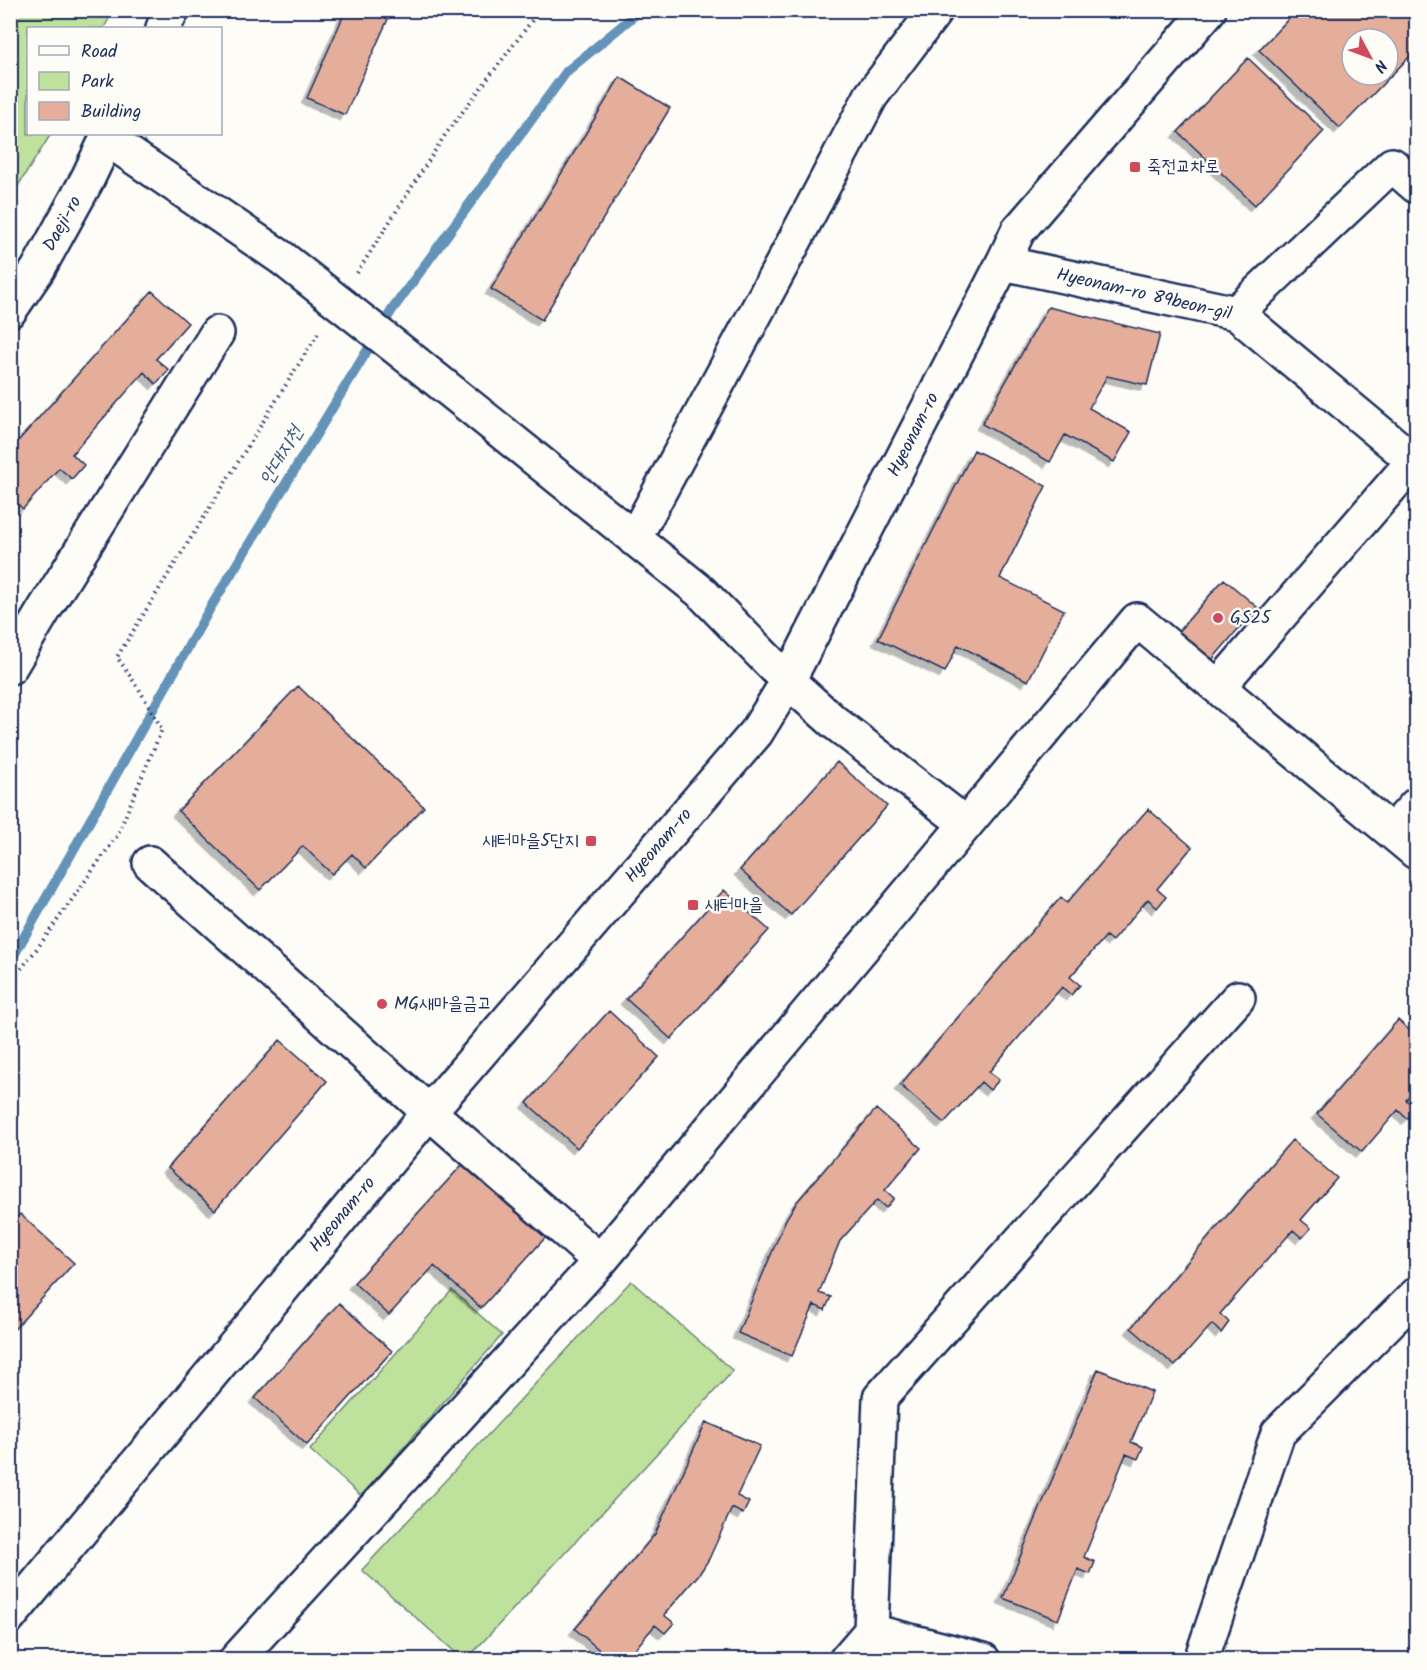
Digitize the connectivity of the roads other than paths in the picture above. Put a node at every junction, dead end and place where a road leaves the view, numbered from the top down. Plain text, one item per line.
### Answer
1 (172, 10) edge
2 (936, 10) edge
3 (1209, 10) edge
4 (164, 27) edge
5 (108, 136) edge
6 (1416, 186) edge
7 (1003, 262) junction
8 (10, 310) edge
9 (1236, 313) junction
10 (217, 333) dead end
11 (1415, 460) edge
12 (634, 538) junction
13 (10, 668) edge
14 (788, 681) junction
15 (1218, 687) junction
16 (1416, 805) edge
17 (966, 824) junction
18 (1404, 842) edge
19 (150, 863) dead end
20 (1238, 998) dead end
21 (429, 1112) junction
22 (600, 1261) junction
23 (1416, 1296) edge
24 (10, 1616) edge
25 (871, 1631) junction
26 (236, 1659) edge
27 (846, 1659) edge
28 (983, 1659) edge
29 (1201, 1659) edge

1 - 4 street
2 - 12 street
3 - 7 street, Hyeonam-ro
5 - 8 street, Daeji-ro
5 - 12 street, bridge
6 - 9 street
7 - 9 street, Hyeonam-ro 89beon-gil
7 - 14 street, Hyeonam-ro
9 - 11 street, Hyeonam-ro 89beon-gil
10 - 13 street
11 - 15 street, Hyeonam-ro 89beon-gil
12 - 14 street
14 - 17 street
14 - 21 street, Hyeonam-ro
15 - 17 street
15 - 18 street
16 - 18 street
17 - 22 street
19 - 21 street
20 - 25 street
21 - 22 street
21 - 24 street, Hyeonam-ro
22 - 26 street
23 - 29 street
25 - 27 street
25 - 28 street

